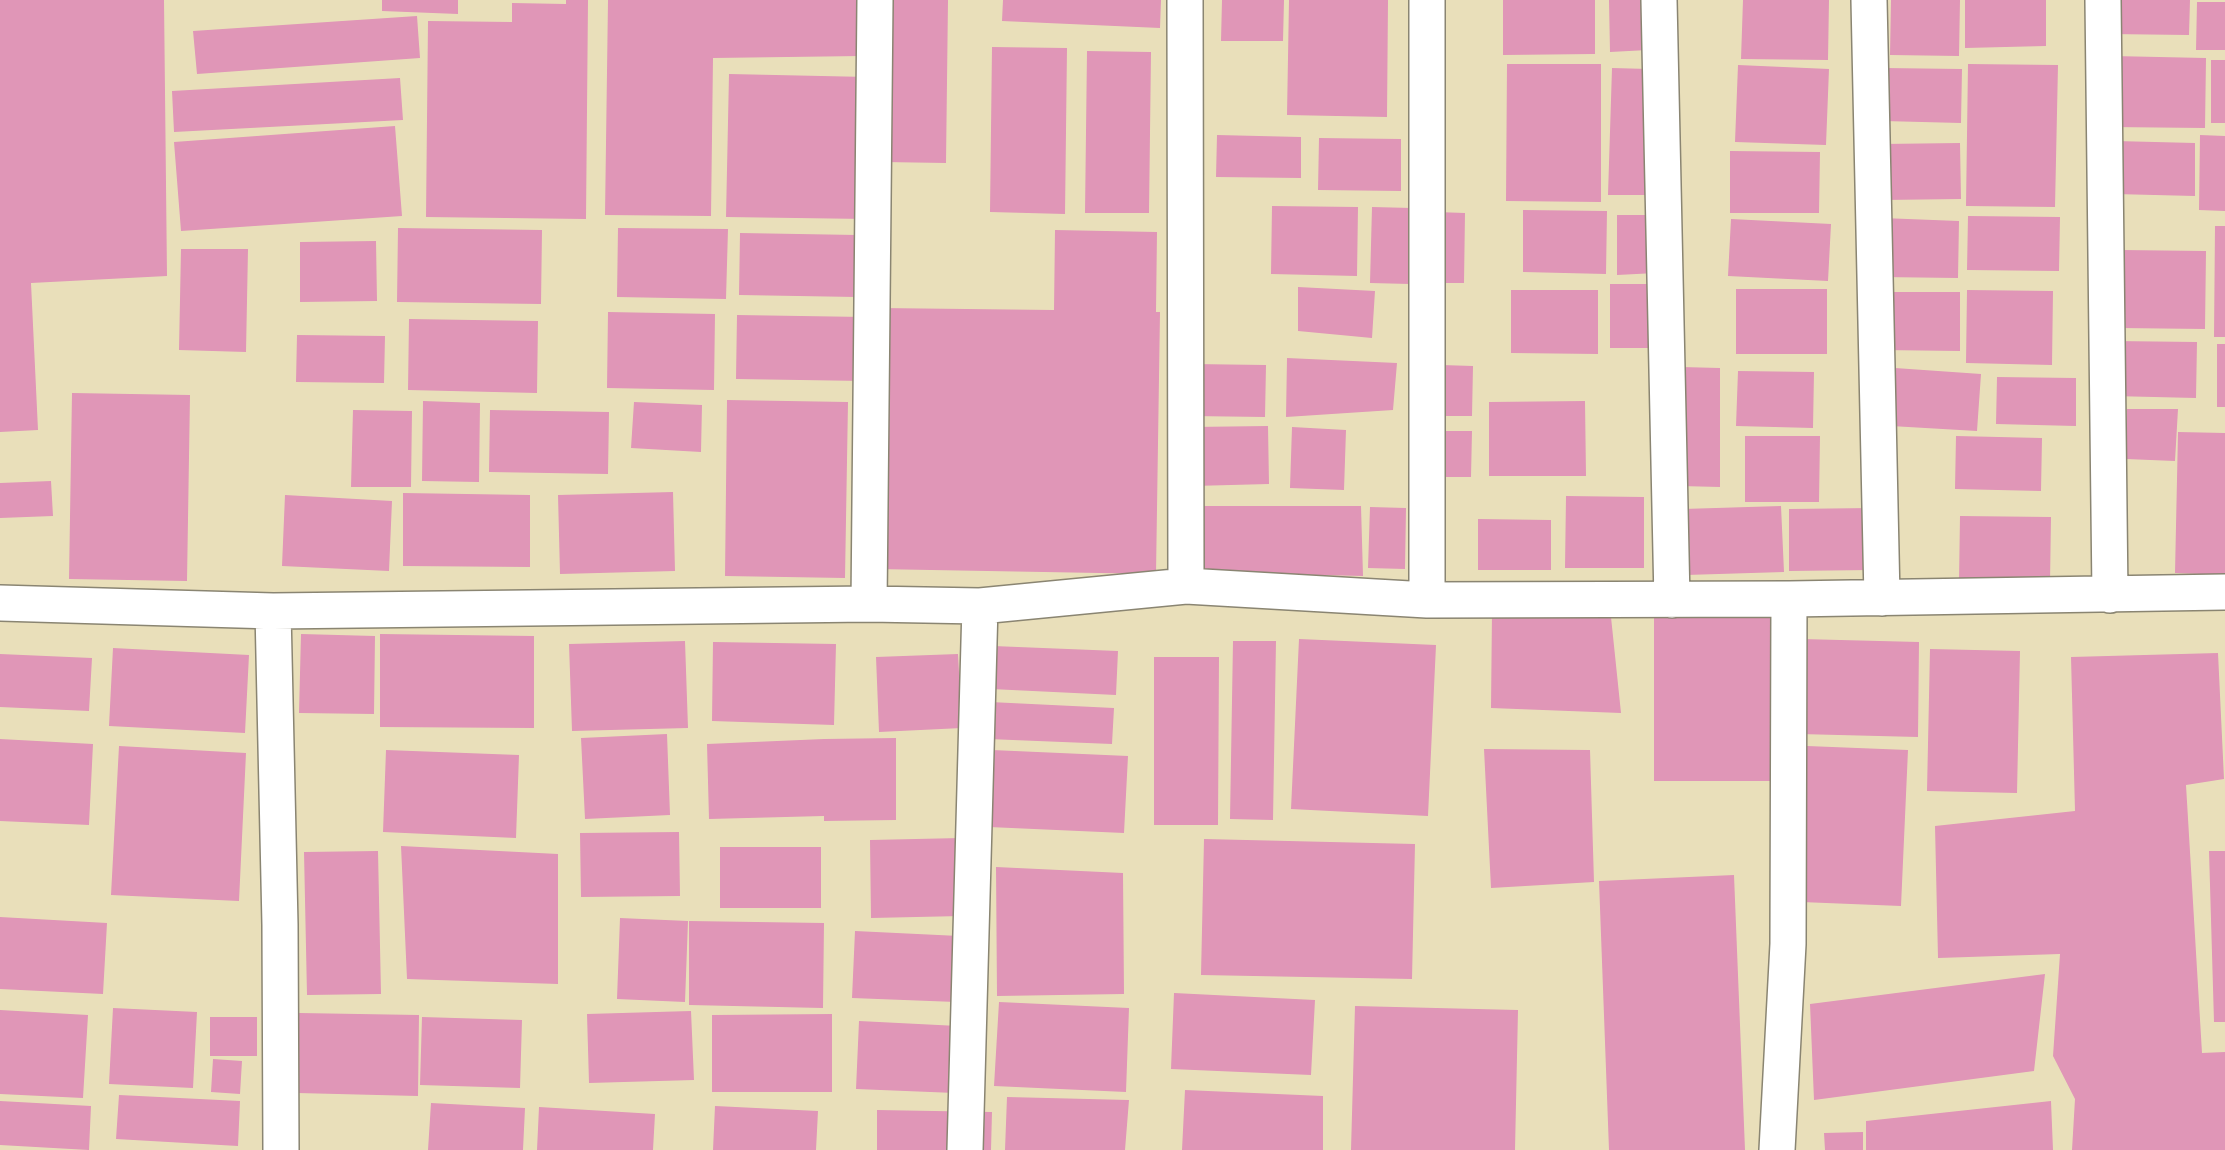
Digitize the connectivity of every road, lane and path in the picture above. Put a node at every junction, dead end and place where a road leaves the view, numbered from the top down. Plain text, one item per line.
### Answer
1 (875, 0) edge
2 (1185, 0) edge
3 (1427, 0) edge
4 (1659, 0) edge
5 (1869, 0) edge
6 (2103, 0) edge
7 (1186, 586) junction
8 (2225, 592) edge
9 (2110, 595) junction
10 (1882, 598) junction
11 (1789, 599) junction
12 (1427, 600) junction
13 (1672, 600) junction
14 (0, 603) edge
15 (869, 604) junction
16 (980, 606) junction
17 (273, 611) junction
18 (281, 1150) edge
19 (965, 1150) edge
20 (1777, 1150) edge

1 - 15 street
2 - 7 street
3 - 12 street
4 - 13 street
5 - 10 street
6 - 9 street
7 - 12 street
7 - 16 street
8 - 9 street
9 - 10 street
10 - 11 street
11 - 13 street
11 - 20 street
12 - 13 street
14 - 17 street
15 - 16 street
15 - 17 street
16 - 19 street
17 - 18 street

